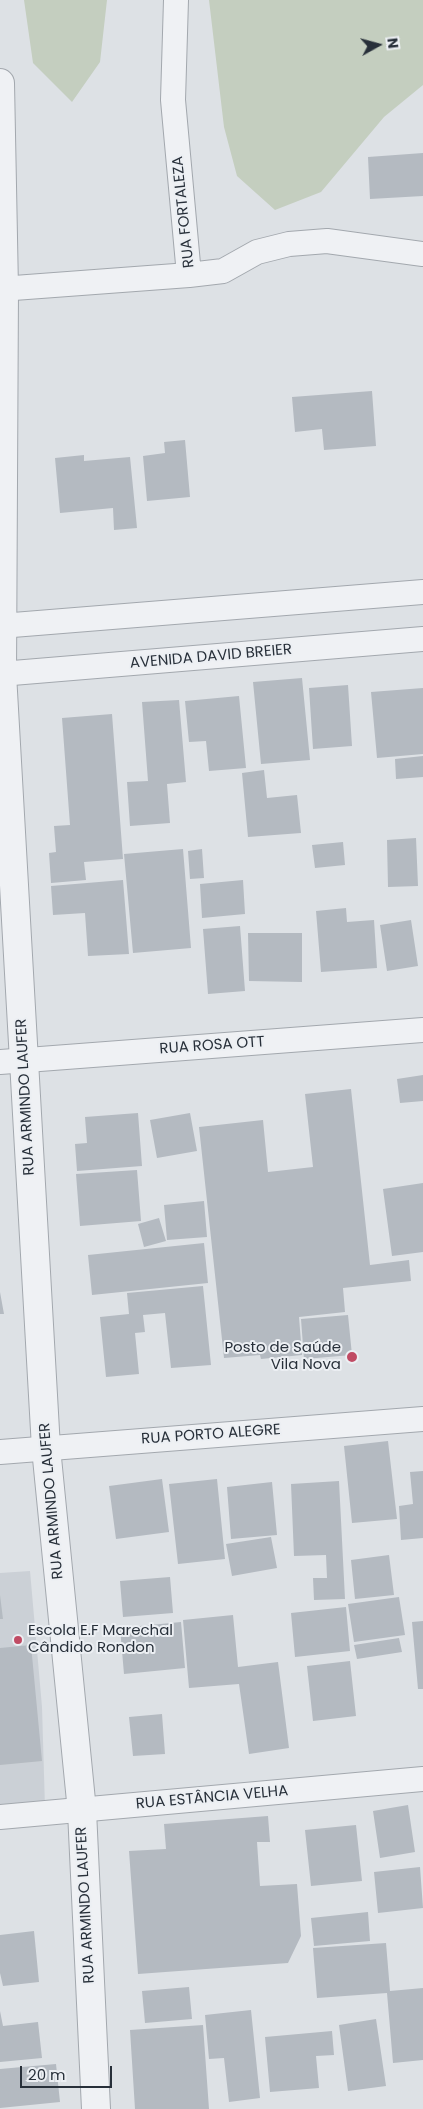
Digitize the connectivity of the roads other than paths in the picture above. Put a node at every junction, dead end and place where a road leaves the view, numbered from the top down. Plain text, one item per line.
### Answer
1 (176, 0) edge
2 (0, 83) edge
3 (423, 254) edge
4 (189, 275) junction
5 (2, 289) edge
6 (423, 592) edge
7 (1, 626) edge
8 (423, 639) edge
9 (1, 674) edge
10 (423, 1030) edge
11 (12, 1061) edge
12 (423, 1419) edge
13 (46, 1448) junction
14 (0, 1452) edge
15 (423, 1778) edge
16 (82, 1811) junction
17 (0, 1817) edge
18 (96, 2109) edge

1 - 4 street, RUA FORTALEZA
2 - 5 street, RUA ARMINDO LAUFER
3 - 4 street, RUA FORTALEZA
4 - 5 street
5 - 7 street, RUA ARMINDO LAUFER
6 - 7 street
7 - 9 street, RUA ARMINDO LAUFER
8 - 9 street, AVENIDA DAVID BREIER
9 - 11 street, RUA ARMINDO LAUFER
10 - 11 street, RUA ROSA OTT
11 - 13 street, RUA ARMINDO LAUFER
12 - 13 street, RUA PORTO ALEGRE
13 - 14 street, RUA PORTO ALEGRE
13 - 16 street, RUA ARMINDO LAUFER
15 - 16 street, RUA ESTÂNCIA VELHA
16 - 17 street, RUA ESTÂNCIA VELHA
16 - 18 street, RUA ARMINDO LAUFER

